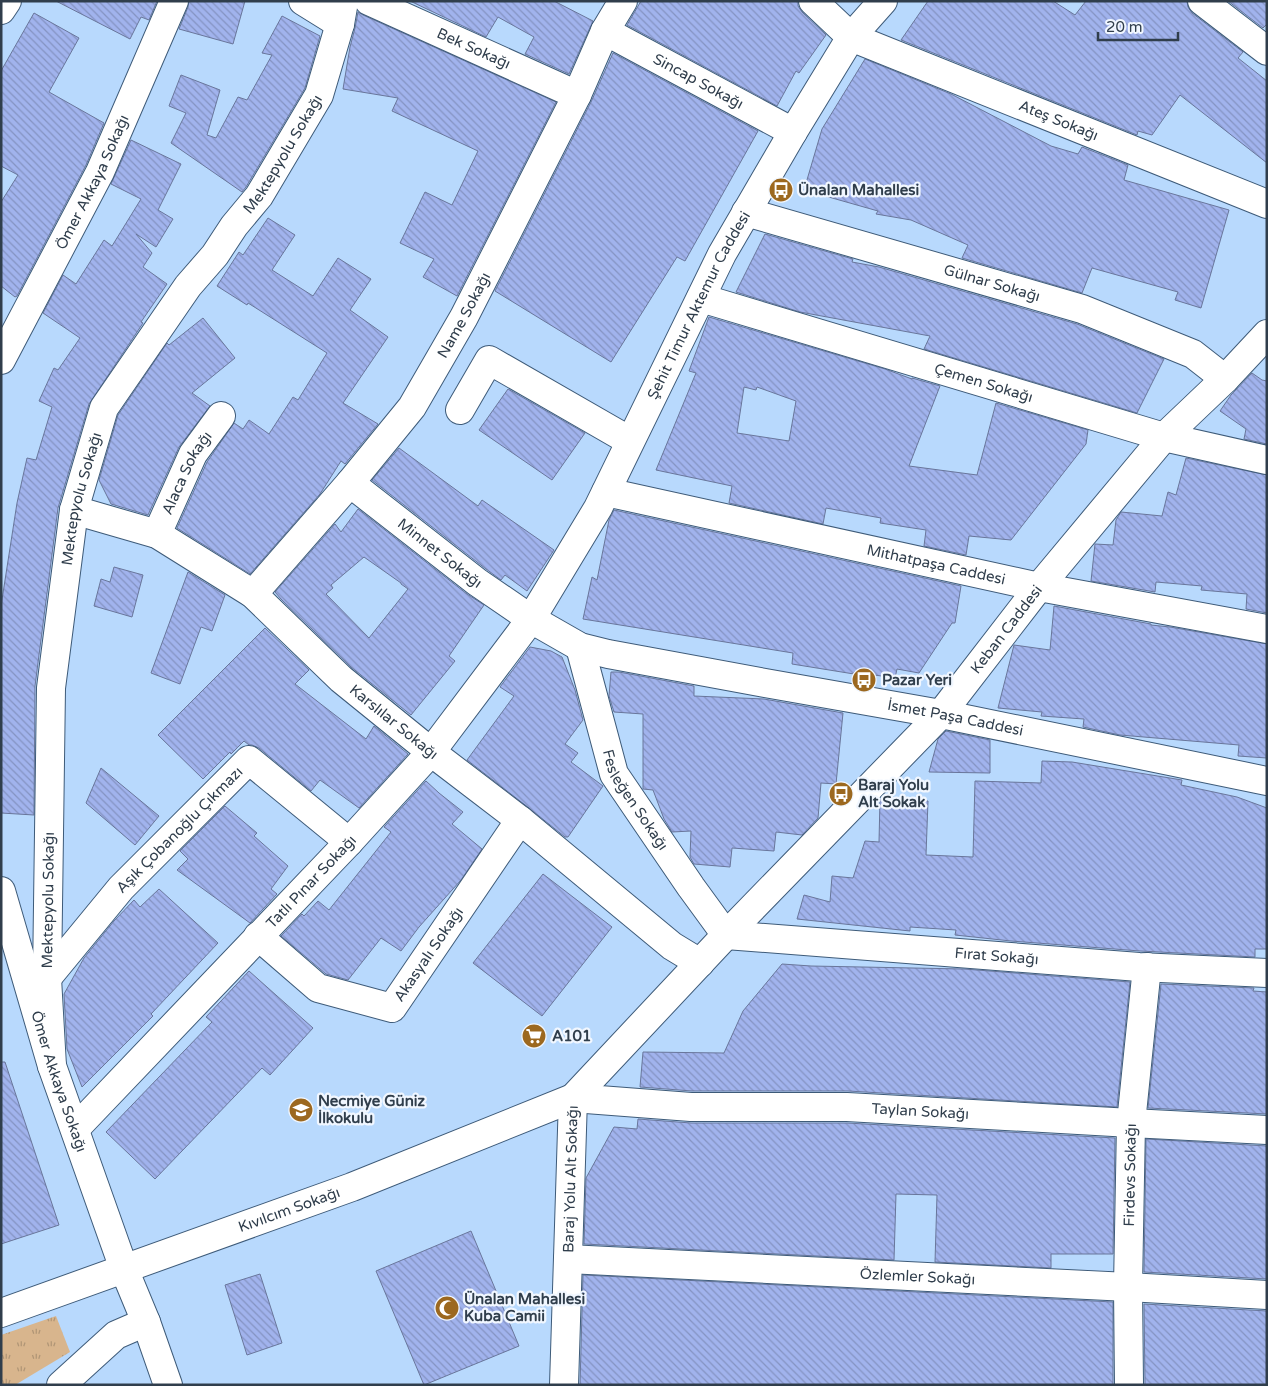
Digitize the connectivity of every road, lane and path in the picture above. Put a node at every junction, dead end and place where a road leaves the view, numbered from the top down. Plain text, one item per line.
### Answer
1 (7, 1) edge
2 (174, 1) edge
3 (303, 1) edge
4 (369, 1) edge
5 (623, 1) edge
6 (813, 1) edge
7 (883, 1) edge
8 (1202, 1) edge
9 (1, 10) edge
10 (342, 13) edge
11 (605, 31) junction
12 (851, 37) junction
13 (1267, 51) edge
14 (577, 95) junction
15 (793, 132) junction
16 (1267, 204) edge
17 (746, 212) junction
18 (701, 298) junction
19 (1267, 334) edge
20 (1, 360) edge
21 (1226, 380) junction
22 (460, 410) dead end
23 (221, 416) dead end
24 (1164, 438) junction
25 (630, 442) junction
26 (1267, 460) edge
27 (350, 483) junction
28 (606, 492) junction
29 (74, 510) junction
30 (157, 534) junction
31 (1039, 587) junction
32 (253, 594) junction
33 (531, 620) junction
34 (1267, 629) edge
35 (580, 647) junction
36 (941, 714) junction
37 (431, 752) junction
38 (1267, 781) edge
39 (520, 820) junction
40 (349, 842) junction
41 (1, 891) edge
42 (726, 935) junction
43 (258, 936) junction
44 (700, 963) junction
45 (1147, 967) junction
46 (1267, 973) edge
47 (47, 978) junction
48 (52, 1066) junction
49 (573, 1098) junction
50 (1130, 1124) junction
51 (74, 1129) junction
52 (1267, 1130) edge
53 (568, 1259) junction
54 (124, 1269) junction
55 (1128, 1287) junction
56 (1267, 1295) edge
57 (1, 1313) edge
58 (146, 1322) junction
59 (61, 1385) edge
60 (168, 1385) edge
61 (564, 1385) edge
62 (1129, 1385) edge

1 - 9 street
2 - 20 street, Ömer Akkaya Sokağı
3 - 10 street
4 - 14 street, Bek Sokağı
5 - 11 street, Name Sokağı
6 - 12 street
7 - 12 street, Şehit Timur Aktemur Caddesi
8 - 13 street
10 - 29 street, Mektepyolu Sokağı
11 - 14 street, Name Sokağı
11 - 15 street, Sincap Sokağı
12 - 15 street, Şehit Timur Aktemur Caddesi
12 - 16 street, Ateş Sokağı
14 - 27 street, Name Sokağı
15 - 17 street, Şehit Timur Aktemur Caddesi
17 - 18 street, Şehit Timur Aktemur Caddesi
17 - 21 street, Gülnar Sokağı
18 - 24 street, Çemen Sokağı
18 - 25 street, Şehit Timur Aktemur Caddesi
19 - 21 street, Keban Caddesi
21 - 24 street, Keban Caddesi
22 - 25 street
23 - 30 street, Alaca Sokağı
24 - 26 street, Çemen Sokağı
24 - 31 street, Keban Caddesi
25 - 28 street, Şehit Timur Aktemur Caddesi
27 - 32 street, Name Sokağı
27 - 33 street, Minnet Sokağı
28 - 31 street, Mithatpaşa Caddesi
28 - 33 street, Şehit Timur Aktemur Caddesi
29 - 30 street, Karslılar Sokağı
29 - 47 street, Mektepyolu Sokağı
30 - 32 street, Karslılar Sokağı
31 - 34 street, Mithatpaşa Caddesi
31 - 36 street, Keban Caddesi
32 - 37 street, Karslılar Sokağı
33 - 35 street, İsmet Paşa Caddesi
33 - 37 street, Tatlı Pınar Sokağı
35 - 36 street, İsmet Paşa Caddesi
35 - 42 street, Fesleğen Sokağı
36 - 38 street, İsmet Paşa Caddesi
36 - 42 street, Keban Caddesi
37 - 39 street, Karslılar Sokağı
37 - 40 street, Tatlı Pınar Sokağı
39 - 43 street, Akasyalı Sokağı
39 - 44 street, Karslılar Sokağı
40 - 43 street, Tatlı Pınar Sokağı
40 - 47 street, Aşık Çobanoğlu Çıkmazı
41 - 48 street, Ömer Akkaya Sokağı
42 - 44 street, Keban Caddesi
42 - 45 street, Fırat Sokağı
43 - 51 street, Tatlı Pınar Sokağı
44 - 49 street, Baraj Yolu Alt Sokağı
45 - 46 street, Fırat Sokağı
45 - 50 street, Firdevs Sokağı
47 - 48 street, Mektepyolu Sokağı
48 - 51 street, Ömer Akkaya Sokağı
49 - 50 street, Taylan Sokağı
49 - 53 street, Baraj Yolu Alt Sokağı
49 - 54 street, Kıvılcım Sokağı
50 - 52 street, Taylan Sokağı
50 - 55 street, Firdevs Sokağı
51 - 54 street, Ömer Akkaya Sokağı
53 - 55 street, Özlemler Sokağı
53 - 61 street, Baraj Yolu Alt Sokağı
54 - 57 street, Kıvılcım Sokağı
54 - 58 street, Ömer Akkaya Sokağı
55 - 56 street, Özlemler Sokağı
55 - 62 street, Firdevs Sokağı
58 - 59 street
58 - 60 street, Ömer Akkaya Sokağı

